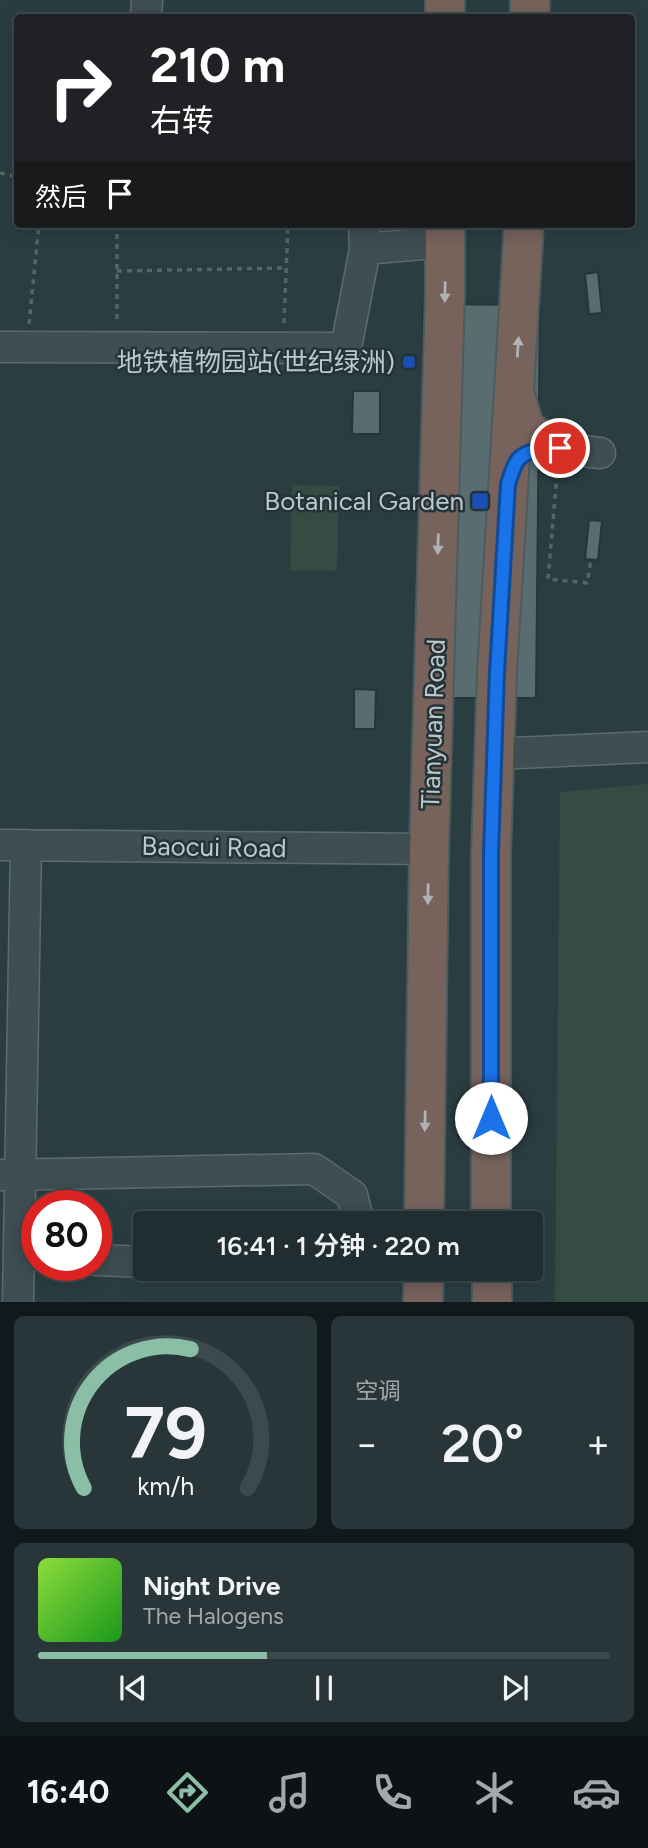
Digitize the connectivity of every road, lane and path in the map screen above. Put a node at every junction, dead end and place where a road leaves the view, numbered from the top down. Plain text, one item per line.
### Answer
1 (37, 228) edge
2 (117, 228) edge
3 (288, 228) edge
4 (524, 228) edge
5 (445, 233) edge
6 (365, 236) edge
7 (286, 268) junction
8 (117, 271) junction
9 (13, 347) edge
10 (117, 347) junction
11 (283, 348) junction
12 (514, 394) junction
13 (600, 453) dead end
14 (553, 460) junction
15 (508, 484) junction
16 (591, 560) dead end
17 (648, 747) edge
18 (494, 754) junction
19 (13, 845) edge
20 (429, 849) junction
21 (10, 1176) edge
22 (356, 1211) edge
23 (424, 1211) edge
24 (491, 1211) edge
25 (18, 1257) edge
26 (112, 1261) edge
27 (133, 1262) edge
28 (424, 1281) edge
29 (492, 1281) edge
30 (18, 1302) edge
31 (423, 1302) edge
32 (492, 1302) edge

1 - 9 path
2 - 8 path
3 - 7 path
12 -> 4 highway
5 - 6 street
5 -> 20 highway, Tianyuan Road
6 - 11 street
7 - 8 path
7 - 11 path
8 - 10 path
9 - 10 street
10 - 11 street
12 - 14 highway
12 - 15 highway
13 - 14 street
14 - 15 highway
14 - 16 path
15 - 18 highway
17 - 18 street
18 - 24 highway
19 - 20 street, Baocui Road
19 - 21 street
20 -> 23 highway, Tianyuan Road
21 - 22 street
21 - 25 street
25 - 30 street
26 - 27 street
28 - 31 highway
29 - 32 highway

